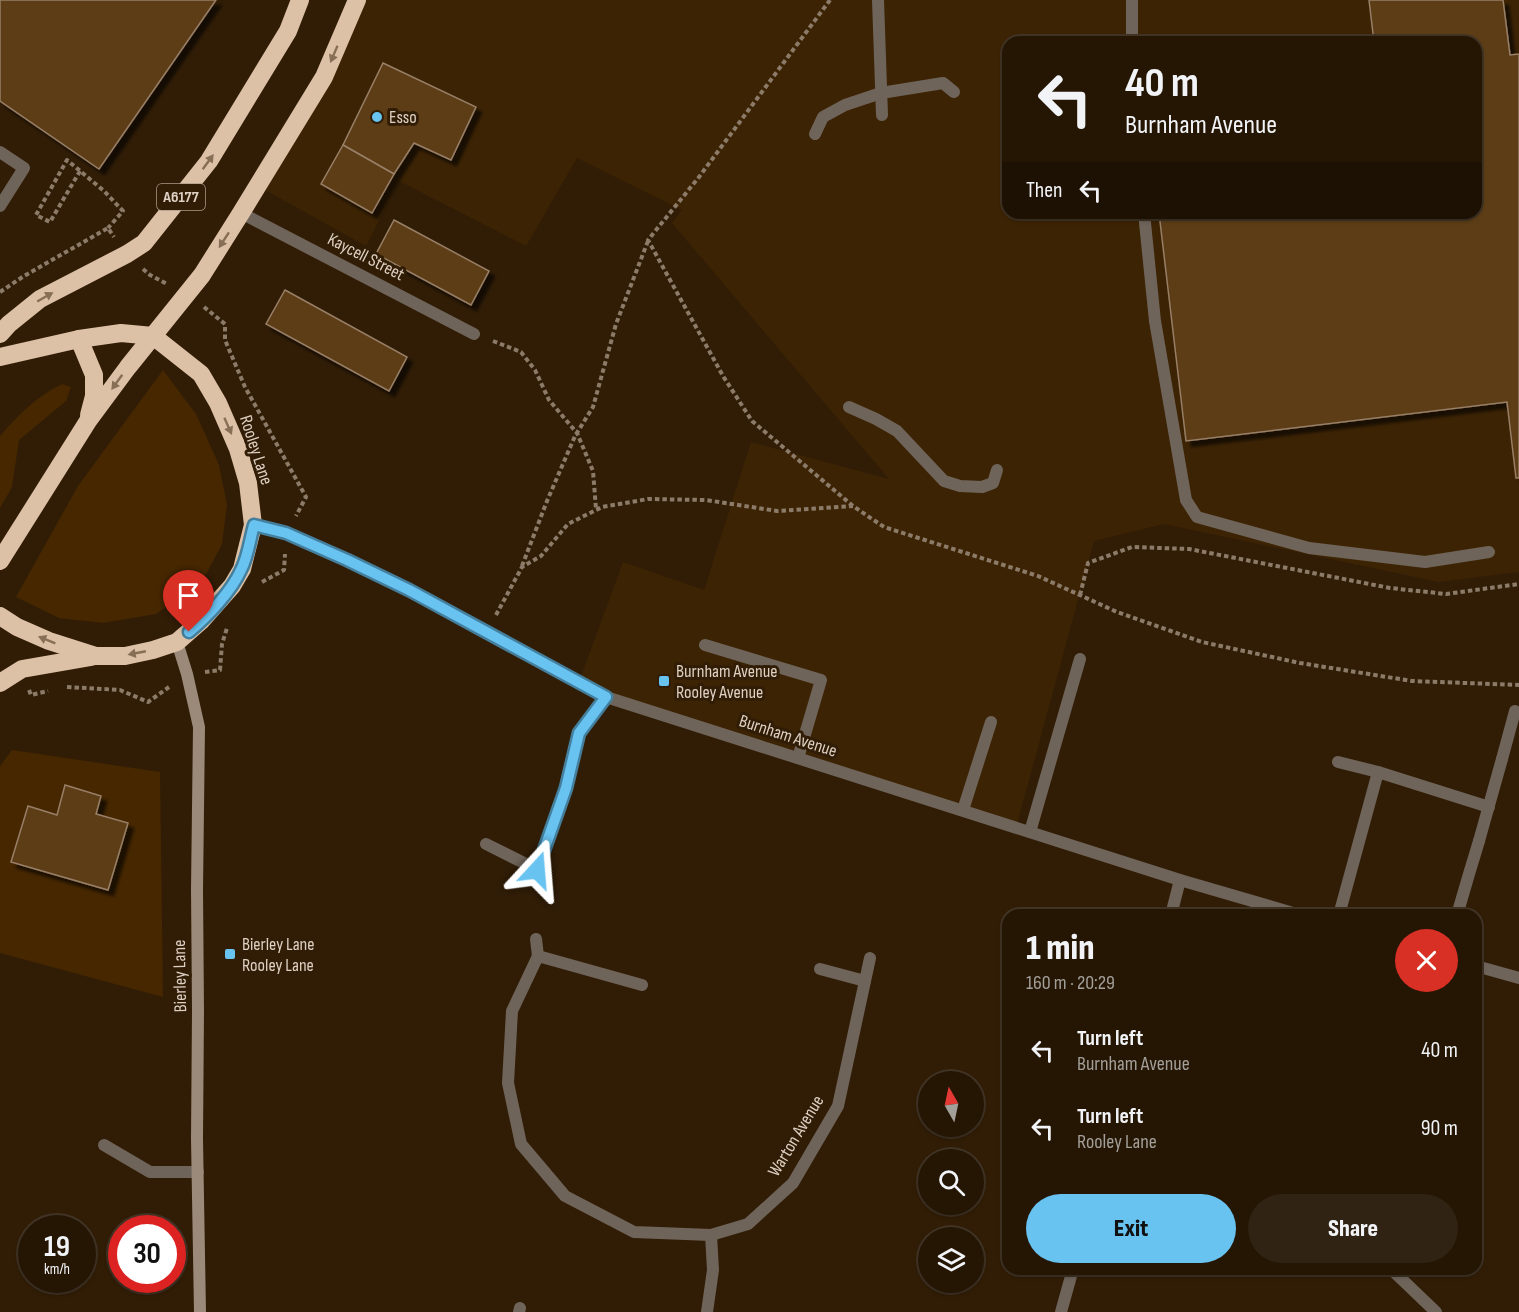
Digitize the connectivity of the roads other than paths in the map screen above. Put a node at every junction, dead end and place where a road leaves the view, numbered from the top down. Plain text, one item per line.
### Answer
1 (300, 0) edge
2 (357, 0) edge
3 (878, 0) edge
4 (1132, 0) edge
5 (1132, 36) edge
6 (954, 92) dead end
7 (881, 93) junction
8 (882, 115) dead end
9 (814, 135) dead end
10 (0, 152) edge
11 (0, 207) edge
12 (241, 213) junction
13 (1145, 219) edge
14 (0, 334) edge
15 (474, 334) road end
16 (153, 336) junction
17 (79, 339) junction
18 (0, 357) edge
19 (849, 407) dead end
20 (88, 422) junction
21 (997, 470) dead end
22 (254, 525) junction
23 (1489, 552) dead end
24 (0, 561) edge
25 (0, 616) edge
26 (177, 642) junction
27 (705, 645) dead end
28 (96, 656) junction
29 (1080, 659) dead end
30 (0, 682) edge
31 (606, 697) junction
32 (1515, 711) dead end
33 (990, 723) dead end
34 (798, 758) junction
35 (1338, 762) dead end
36 (1378, 772) junction
37 (1489, 807) junction
38 (963, 810) junction
39 (1030, 832) junction
40 (486, 844) dead end
41 (1180, 880) junction
42 (1173, 909) edge
43 (1279, 909) edge
44 (1341, 909) edge
45 (1459, 909) edge
46 (536, 939) dead end
47 (538, 956) junction
48 (870, 958) dead end
49 (1482, 968) edge
50 (820, 969) dead end
51 (1519, 978) edge
52 (865, 981) junction
53 (642, 985) dead end
54 (104, 1145) dead end
55 (198, 1172) junction
56 (711, 1235) junction
57 (1070, 1275) edge
58 (1397, 1275) edge
59 (200, 1312) edge
60 (707, 1312) edge
61 (1061, 1312) edge
62 (1436, 1312) edge

14 -> 1 highway, A6177
2 -> 12 highway
3 - 7 street
4 - 5 street
6 - 7 street
7 - 8 street
7 - 9 street
10 - 11 street
12 - 15 street, Kaycell Street
12 -> 16 highway
13 - 23 street
16 - 17 highway
16 -> 20 highway
16 -> 22 highway, Rooley Lane
17 - 18 highway
17 - 20 highway
19 - 21 street
20 - 24 highway
22 - 26 highway, Rooley Lane
22 - 31 street, Burnham Avenue
28 -> 25 highway, Rooley Lane
26 -> 28 highway, Rooley Lane
26 - 55 street, Bierley Lane
27 - 34 street
28 - 30 highway
29 - 39 street
31 - 34 street, Burnham Avenue
31 - 40 street
32 - 37 street
33 - 38 street
34 - 38 street, Burnham Avenue
35 - 36 street
36 - 37 street
36 - 44 street
37 - 45 street
38 - 39 street, Burnham Avenue
39 - 41 street, Burnham Avenue
41 - 42 street
41 - 43 street, Burnham Avenue
46 - 47 street
47 - 53 street
47 - 56 street, Warton Avenue
48 - 52 street, Warton Avenue
49 - 51 street
50 - 52 street
52 - 56 street, Warton Avenue
54 - 55 street
55 - 59 street, Bierley Lane
56 - 60 street
57 - 61 street
58 - 62 street

